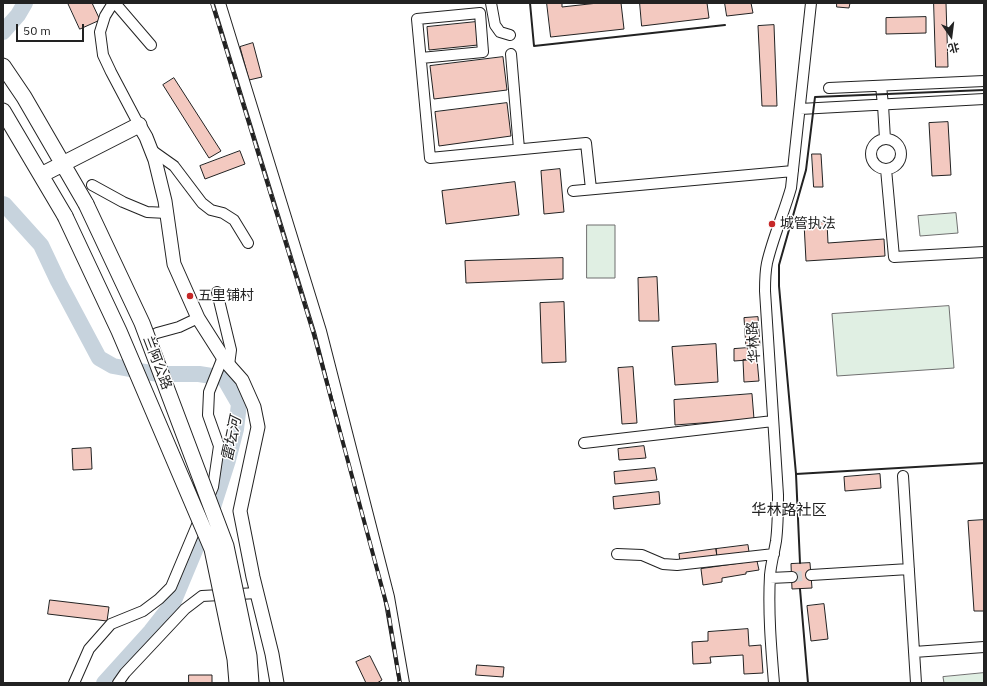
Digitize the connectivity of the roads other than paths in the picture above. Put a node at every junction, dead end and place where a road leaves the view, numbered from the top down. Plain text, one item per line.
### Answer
1 (114, 3) edge
2 (220, 3) edge
3 (491, 3) edge
4 (811, 3) edge
5 (510, 35) dead end
6 (151, 45) dead end
7 (511, 54) dead end
8 (421, 58) junction
9 (3, 66) edge
10 (984, 81) edge
11 (881, 86) junction
12 (829, 88) dead end
13 (984, 99) edge
14 (883, 105) junction
15 (800, 109) junction
16 (3, 111) edge
17 (139, 125) junction
18 (885, 139) junction
19 (150, 148) junction
20 (519, 149) junction
21 (62, 164) junction
22 (886, 169) junction
23 (793, 171) junction
24 (41, 175) junction
25 (92, 185) dead end
26 (591, 189) junction
27 (573, 191) dead end
28 (167, 213) junction
29 (248, 243) dead end
30 (984, 252) edge
31 (217, 292) dead end
32 (198, 318) junction
33 (157, 333) dead end
34 (226, 361) junction
35 (773, 422) junction
36 (584, 443) dead end
37 (903, 476) dead end
38 (617, 554) dead end
39 (774, 554) junction
40 (909, 569) junction
41 (811, 575) tunnel mouth
42 (792, 577) tunnel mouth
43 (770, 578) junction
44 (257, 593) junction
45 (984, 647) edge
46 (914, 652) junction
47 (235, 660) junction
48 (74, 683) edge
49 (118, 683) edge
50 (231, 683) edge
51 (237, 683) edge
52 (251, 683) edge
53 (277, 683) edge
54 (404, 683) edge
55 (774, 683) edge
56 (916, 683) edge

1 - 6 street
1 - 17 street
2 - 54 street
3 - 5 street
4 - 15 street, 华林路
7 - 20 street
8 - 8 street
8 - 20 street
9 - 21 highway, 兰阿公路
10 - 11 street
11 - 12 street
11 - 14 street
13 - 14 street
14 - 15 street
14 - 18 street
15 - 23 street, 华林路
16 - 24 highway, 兰阿公路
17 - 19 main road
17 - 21 highway
18 - 22 street
18 - 22 street
19 - 28 main road
19 - 29 street
20 - 26 street
21 - 24 highway
21 - 52 highway, 兰阿公路, bridge
22 - 30 street
23 - 26 street
23 - 35 street, 华林路
24 - 47 highway, 兰阿公路, bridge
25 - 28 street
26 - 27 street
28 - 32 main road
31 - 34 street
32 - 33 street
32 - 34 main road
34 - 44 main road
34 - 48 street
35 - 36 street
35 - 39 street, 华林路
37 - 40 street
38 - 39 street
39 - 43 street, 华林路
40 - 41 street
40 - 46 street
42 - 43 street
43 - 55 street, 华林路
44 - 49 street
44 - 53 main road
45 - 46 street
46 - 56 street
47 - 50 highway, bridge
47 - 51 highway, 兰阿公路, bridge

